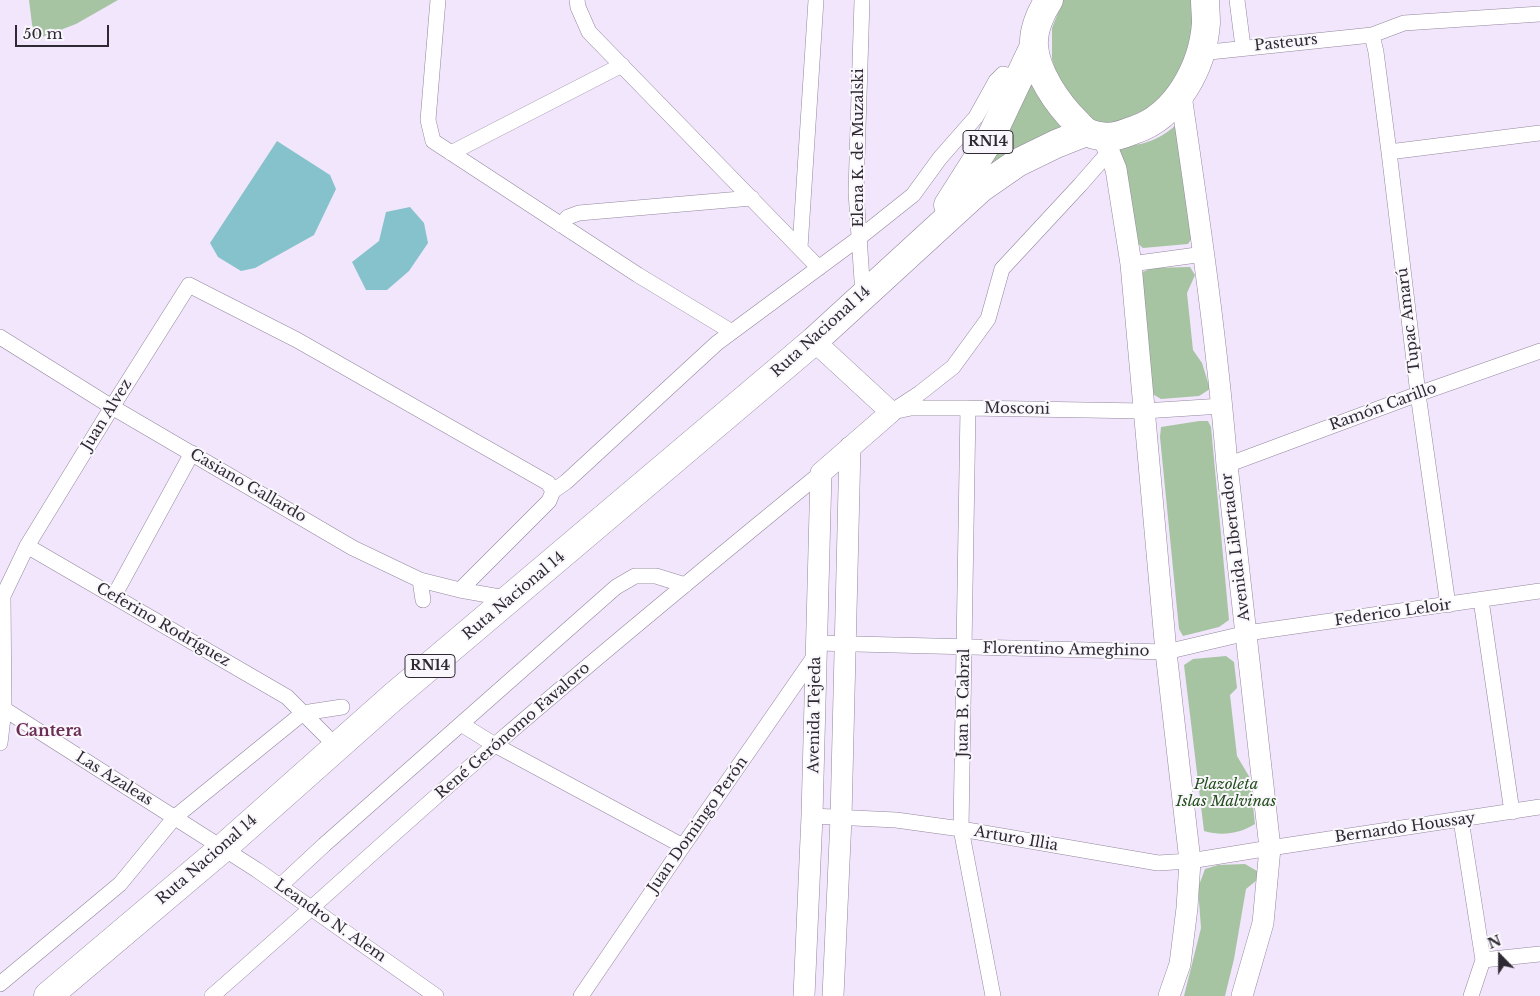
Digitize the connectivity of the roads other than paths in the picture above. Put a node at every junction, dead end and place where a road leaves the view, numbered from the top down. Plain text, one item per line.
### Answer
1 (438, 0) edge
2 (577, 0) edge
3 (816, 0) edge
4 (862, 0) edge
5 (1049, 0) edge
6 (1205, 0) edge
7 (1237, 0) edge
8 (1540, 14) edge
9 (1372, 35) junction
10 (1034, 46) junction
11 (1243, 47) junction
12 (1200, 53) junction
13 (622, 65) junction
14 (1018, 78) junction
15 (1181, 96) junction
16 (1540, 133) edge
17 (1099, 140) junction
18 (1389, 152) junction
19 (451, 153) junction
20 (752, 198) junction
21 (561, 225) junction
22 (931, 232) junction
23 (859, 238) junction
24 (800, 248) junction
25 (1204, 254) junction
26 (1131, 264) junction
27 (819, 268) junction
28 (863, 295) junction
29 (732, 332) junction
30 (0, 337) edge
31 (814, 340) junction
32 (1540, 351) edge
33 (1418, 394) junction
34 (1222, 406) junction
35 (112, 407) junction
36 (968, 408) junction
37 (1144, 411) junction
38 (891, 412) junction
39 (850, 447) junction
40 (192, 453) junction
41 (1227, 465) junction
42 (821, 473) junction
43 (553, 491) junction
44 (27, 546) junction
45 (420, 580) junction
46 (685, 585) junction
47 (460, 590) junction
48 (1540, 591) edge
49 (2, 595) edge
50 (114, 596) junction
51 (511, 599) junction
52 (422, 600) dead end
53 (1481, 600) junction
54 (1448, 605) junction
55 (1246, 633) junction
56 (846, 644) junction
57 (965, 648) junction
58 (816, 649) junction
59 (1166, 652) junction
60 (342, 707) dead end
61 (4, 709) junction
62 (303, 713) junction
63 (461, 724) junction
64 (0, 743) edge
65 (495, 745) junction
66 (336, 746) junction
67 (1540, 808) edge
68 (1512, 812) junction
69 (812, 816) junction
70 (175, 818) junction
71 (841, 818) junction
72 (1461, 820) junction
73 (962, 829) junction
74 (683, 846) junction
75 (223, 848) junction
76 (1270, 848) junction
77 (1190, 861) junction
78 (280, 886) junction
79 (312, 909) junction
80 (1540, 954) edge
81 (1483, 960) junction
82 (0, 984) edge
83 (48, 996) edge
84 (212, 996) edge
85 (436, 996) edge
86 (581, 996) edge
87 (804, 996) edge
88 (833, 996) edge
89 (993, 996) edge
90 (1170, 996) edge
91 (1242, 996) edge
92 (1471, 996) edge

1 - 19 street
2 - 13 street
3 - 24 street
4 - 23 street, Elena K. de Muzalski
5 - 10 highway, Ruta Nacional 14 / RN14
6 - 12 highway, Ruta Nacional 14 / RN14
7 - 11 street
8 - 9 street, Pasteurs
9 - 11 street, Pasteurs
9 - 18 street, Tupac Amarú
10 - 14 highway, Ruta Nacional 14 / RN14
10 - 17 highway, Ruta Nacional 14 / RN14
11 - 12 street, Pasteurs
12 - 15 highway, Ruta Nacional 14 / RN14
13 - 19 street
13 - 20 street
14 - 22 highway, Ruta Nacional 14 / RN14
14 - 23 street
15 - 17 highway, Ruta Nacional 14 / RN14
15 - 25 main road, Avenida Libertador
16 - 18 street
17 - 22 highway, Ruta Nacional 14 / RN14
17 - 26 main road
17 - 38 street
18 - 33 street, Tupac Amarú
19 - 21 street
20 - 21 street
20 - 24 street
21 - 29 street
22 - 28 highway, Ruta Nacional 14 / RN14
23 - 27 street
23 - 28 street, Elena K. de Muzalski
24 - 27 street
25 - 26 street
25 - 34 main road, Avenida Libertador
26 - 37 main road
27 - 29 street
28 - 31 highway, Ruta Nacional 14 / RN14
29 - 43 street
30 - 35 street, Casiano Gallardo
31 - 38 main road
31 - 51 highway, Ruta Nacional 14 / RN14
32 - 33 street, Ramón Carillo
33 - 41 street, Ramón Carillo
33 - 54 street, Tupac Amarú
34 - 37 street, Mosconi
34 - 41 main road, Avenida Libertador
35 - 40 street, Casiano Gallardo
35 - 43 street, Juan Alvez
35 - 44 street, Juan Alvez
36 - 37 street, Mosconi
36 - 38 street, Mosconi
36 - 57 street, Juan B. Cabral
37 - 59 main road
38 - 39 main road
39 - 42 main road
39 - 56 main road, Avenida Tejeda
40 - 45 street, Casiano Gallardo
40 - 50 street
41 - 55 main road, Avenida Libertador
42 - 46 street, René Gerónomo Favaloro
42 - 58 main road, Avenida Tejeda
43 - 47 street
44 - 49 street
44 - 50 street, Ceferino Rodríguez
45 - 47 street, Casiano Gallardo
45 - 52 street
46 - 63 street
46 - 65 street, René Gerónomo Favaloro
47 - 51 street, Casiano Gallardo
48 - 53 street, Federico Leloir
49 - 61 street
50 - 62 street, Ceferino Rodríguez
51 - 66 highway, Ruta Nacional 14 / RN14
53 - 54 street, Federico Leloir
53 - 68 street
54 - 55 street, Federico Leloir
55 - 59 street, Federico Leloir
55 - 76 main road, Avenida Libertador
56 - 57 street, Florentino Ameghino
56 - 58 street, Florentino Ameghino
56 - 71 main road, Avenida Tejeda
57 - 59 street, Florentino Ameghino
57 - 73 street, Juan B. Cabral
58 - 69 main road, Avenida Tejeda
58 - 74 street, Juan Domingo Perón
59 - 77 main road
60 - 62 street
61 - 64 street
61 - 70 street, Las Azaleas
62 - 66 street, Ceferino Rodríguez
62 - 70 street
63 - 65 street
63 - 78 street
65 - 74 street
65 - 79 street, René Gerónomo Favaloro
66 - 75 highway, Ruta Nacional 14 / RN14
67 - 68 street, Bernardo Houssay
68 - 72 street, Bernardo Houssay
69 - 71 street, Arturo Illia
69 - 87 main road, Avenida Tejeda
70 - 75 street, Las Azaleas
70 - 82 street
71 - 73 street, Arturo Illia
71 - 88 main road, Avenida Tejeda
72 - 76 street, Bernardo Houssay
72 - 81 street
73 - 77 street, Arturo Illia
73 - 89 street, Juan B. Cabral
74 - 86 street, Juan Domingo Perón
75 - 78 street, Leandro N. Alem
75 - 83 highway, Ruta Nacional 14 / RN14
76 - 77 street, Bernardo Houssay
76 - 91 main road, Avenida Libertador
77 - 90 main road
78 - 79 street, Leandro N. Alem
79 - 84 street, René Gerónomo Favaloro
79 - 85 street, Leandro N. Alem
80 - 81 street
81 - 92 street

